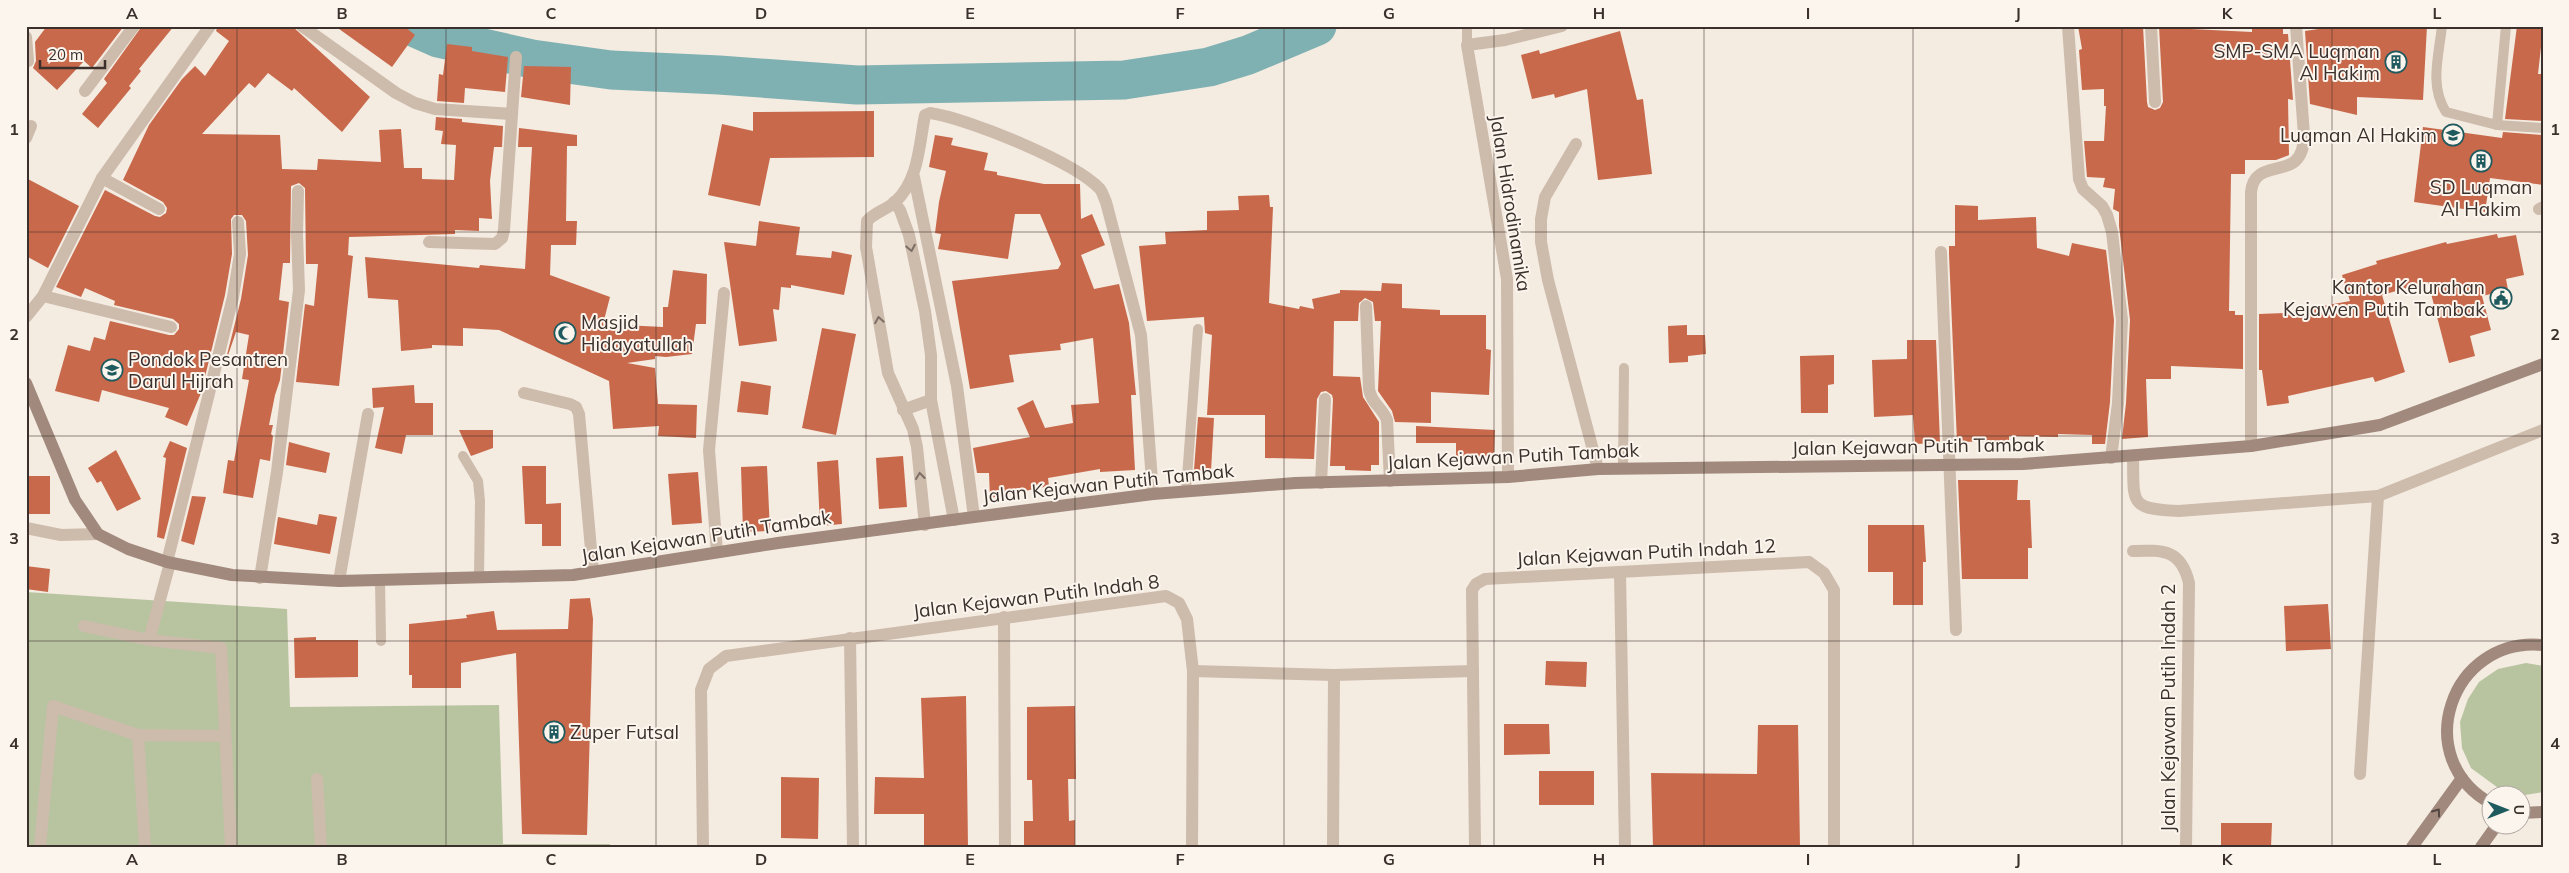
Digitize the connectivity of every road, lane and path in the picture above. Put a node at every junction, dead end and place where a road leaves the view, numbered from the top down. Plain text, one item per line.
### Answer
1 (134, 26) edge
2 (210, 26) edge
3 (302, 26) edge
4 (1467, 26) edge
5 (1562, 26) edge
6 (2068, 26) edge
7 (2150, 26) edge
8 (2296, 26) edge
9 (2442, 26) edge
10 (2506, 26) edge
11 (26, 38) edge
12 (1467, 45) junction
13 (516, 57) dead end
14 (28, 61) dead end
15 (86, 91) dead end
16 (2154, 102) dead end
17 (512, 114) junction
18 (2496, 125) junction
19 (2543, 128) edge
20 (1576, 144) dead end
21 (914, 177) junction
22 (102, 178) junction
23 (298, 191) dead end
24 (894, 202) junction
25 (159, 209) dead end
26 (238, 222) dead end
27 (429, 242) dead end
28 (1941, 252) dead end
29 (724, 293) dead end
30 (43, 296) junction
31 (1366, 306) dead end
32 (26, 317) edge
33 (171, 327) dead end
34 (1198, 329) dead end
35 (2543, 364) edge
36 (1624, 368) dead end
37 (26, 383) edge
38 (524, 392) dead end
39 (1325, 399) dead end
40 (931, 400) junction
41 (902, 410) junction
42 (368, 414) dead end
43 (2543, 430) edge
44 (2251, 446) junction
45 (463, 456) dead end
46 (2134, 456) junction
47 (2111, 458) junction
48 (1951, 465) junction
49 (1598, 469) junction
50 (1623, 469) junction
51 (1508, 477) junction
52 (1390, 481) junction
53 (1321, 482) junction
54 (1186, 492) junction
55 (1153, 494) junction
56 (2378, 496) junction
57 (974, 517) junction
58 (954, 520) junction
59 (925, 525) junction
60 (26, 528) edge
61 (98, 534) junction
62 (2133, 551) dead end
63 (717, 552) junction
64 (168, 562) junction
65 (593, 572) junction
66 (1620, 573) junction
67 (260, 578) junction
68 (479, 578) junction
69 (380, 580) junction
70 (339, 581) junction
71 (1004, 617) junction
72 (84, 626) dead end
73 (1956, 630) dead end
74 (850, 638) junction
75 (149, 640) junction
76 (381, 641) dead end
77 (2543, 645) edge
78 (1193, 671) junction
79 (1473, 671) junction
80 (1334, 675) junction
81 (138, 735) junction
82 (225, 736) junction
83 (2360, 774) dead end
84 (2462, 778) junction
85 (317, 779) dead end
86 (2482, 797) edge
87 (2489, 836) edge
88 (40, 847) edge
89 (145, 847) edge
90 (231, 847) edge
91 (321, 847) edge
92 (703, 847) edge
93 (853, 847) edge
94 (1005, 847) edge
95 (1192, 847) edge
96 (1333, 847) edge
97 (1475, 847) edge
98 (1625, 847) edge
99 (1834, 847) edge
100 (2186, 847) edge
101 (2412, 847) edge
102 (2481, 847) edge

1 - 15 street
2 - 22 street
3 - 17 street
4 - 12 lane, Jalan Hidrodinamika
5 - 12 street
6 - 47 street
7 - 16 street
8 - 44 street
9 - 18 lane
10 - 18 lane
11 - 14 street
12 - 51 street, Jalan Hidrodinamika
13 - 17 street
17 - 27 street
18 - 19 lane
20 - 49 street
21 - 24 street
21 - 55 street
21 - 57 street
22 - 25 street
22 - 30 street
23 - 67 street
24 -> 40 street
41 -> 24 street
26 - 64 street
28 - 48 street
29 - 63 street
30 - 32 street
30 - 33 street
31 - 52 street
34 - 54 lane
35 - 44 street, Jalan Kejawan Putih Tambak
36 - 50 lane
37 - 61 street
38 - 65 street
39 - 53 street
40 - 41 street
40 - 58 street
59 -> 41 street
42 - 70 street
43 - 56 street
44 - 46 street, Jalan Kejawan Putih Tambak
45 - 68 lane
46 - 47 street, Jalan Kejawan Putih Tambak
46 - 56 street
47 - 48 street, Jalan Kejawan Putih Tambak
48 - 50 street, Jalan Kejawan Putih Tambak
48 - 73 street
49 - 50 street, Jalan Kejawan Putih Tambak
49 - 51 street, Jalan Kejawan Putih Tambak
51 - 52 street, Jalan Kejawan Putih Tambak
52 - 53 street, Jalan Kejawan Putih Tambak
53 - 54 street, Jalan Kejawan Putih Tambak
54 - 55 street, Jalan Kejawan Putih Tambak
55 - 57 street, Jalan Kejawan Putih Tambak
56 - 83 street
57 - 58 street, Jalan Kejawan Putih Tambak
58 - 59 street, Jalan Kejawan Putih Tambak
59 - 63 street, Jalan Kejawan Putih Tambak
60 - 61 street
61 - 64 street, Jalan Kejawan Putih Tambak
62 - 100 street, Jalan Kejawan Putih Indah 2
63 - 65 street, Jalan Kejawan Putih Tambak
64 - 67 street, Jalan Kejawan Putih Tambak
64 - 75 street
65 - 68 street, Jalan Kejawan Putih Tambak
66 - 79 street, Jalan Kejawan Putih Indah 12
66 - 98 street
66 - 99 street, Jalan Kejawan Putih Indah 12
67 - 70 street, Jalan Kejawan Putih Tambak
68 - 69 street, Jalan Kejawan Putih Tambak
69 - 70 street, Jalan Kejawan Putih Tambak
69 - 76 lane
71 - 74 street, Jalan Kejawan Putih Indah 8
71 - 78 street, Jalan Kejawan Putih Indah 8
71 - 94 street
72 - 75 street
74 - 92 street, Jalan Kejawan Putih Indah 8
74 - 93 street
75 - 82 street
77 - 84 street
78 - 80 street
78 - 95 street, Jalan Kejawan Putih Indah 8
79 - 80 street
79 - 97 street
80 - 96 street
81 - 82 street
81 - 88 street
81 - 89 street
82 - 90 street
84 - 86 street
101 -> 84 street
85 - 91 street
87 - 102 street

